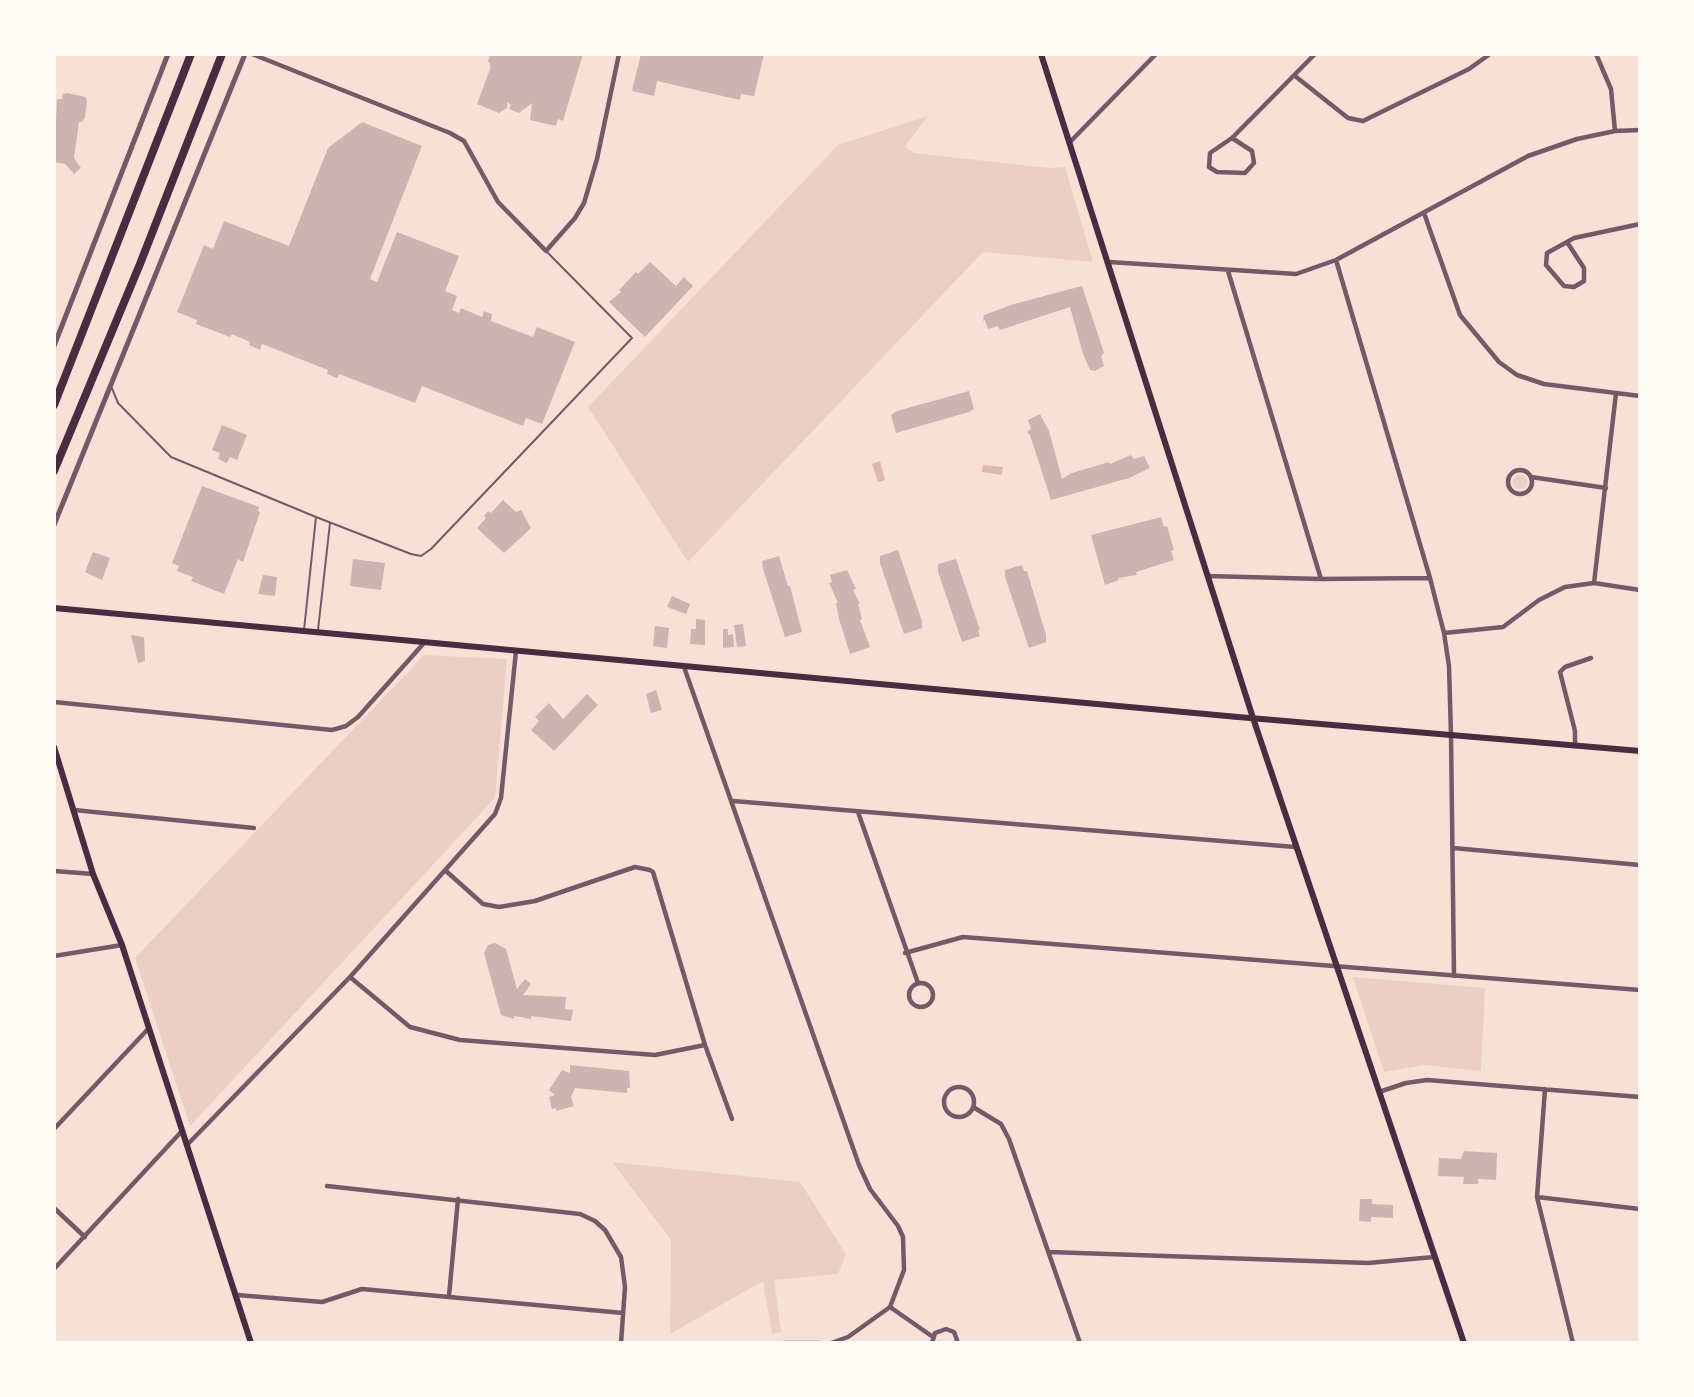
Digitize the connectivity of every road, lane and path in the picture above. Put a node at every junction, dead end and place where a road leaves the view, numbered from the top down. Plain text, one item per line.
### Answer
1 (168, 54) edge
2 (190, 54) edge
3 (222, 54) edge
4 (245, 54) edge
5 (252, 54) edge
6 (619, 54) edge
7 (1041, 54) edge
8 (1156, 54) edge
9 (1316, 54) edge
10 (1490, 54) edge
11 (1596, 54) edge
12 (1295, 76) junction
13 (1640, 130) edge
14 (1615, 131) junction
15 (1232, 138) junction
16 (1070, 142) junction
17 (1424, 213) junction
18 (1640, 224) edge
19 (1567, 242) junction
20 (546, 251) junction
21 (1336, 260) junction
22 (1109, 262) junction
23 (1228, 271) junction
24 (54, 346) edge
25 (111, 385) junction
26 (1616, 393) junction
27 (1640, 396) edge
28 (54, 405) edge
29 (54, 471) edge
30 (1531, 477) junction
31 (1606, 488) junction
32 (316, 517) junction
33 (330, 522) junction
34 (54, 525) edge
35 (1207, 576) junction
36 (1430, 578) junction
37 (1321, 579) junction
38 (1594, 582) junction
39 (1640, 590) edge
40 (54, 608) edge
41 (304, 632) junction
42 (317, 633) junction
43 (1444, 633) junction
44 (424, 643) junction
45 (516, 651) junction
46 (1592, 658) dead end
47 (684, 667) junction
48 (54, 702) edge
49 (1253, 718) junction
50 (1451, 735) junction
51 (1575, 746) junction
52 (54, 747) edge
53 (1640, 751) edge
54 (733, 801) junction
55 (74, 810) junction
56 (858, 812) junction
57 (254, 828) dead end
58 (1295, 847) junction
59 (1453, 848) junction
60 (1640, 865) edge
61 (54, 871) edge
62 (446, 871) junction
63 (93, 874) junction
64 (122, 945) junction
65 (905, 953) junction
66 (54, 956) edge
67 (1337, 967) junction
68 (350, 976) junction
69 (1454, 976) junction
70 (918, 983) junction
71 (1640, 990) edge
72 (149, 1028) junction
73 (705, 1045) junction
74 (1545, 1089) junction
75 (1379, 1092) junction
76 (1640, 1097) edge
77 (973, 1107) junction
78 (732, 1119) dead end
79 (54, 1130) edge
80 (181, 1131) junction
81 (187, 1144) junction
82 (327, 1186) dead end
83 (1537, 1197) junction
84 (458, 1199) junction
85 (54, 1208) edge
86 (1640, 1209) edge
87 (85, 1237) junction
88 (1049, 1252) junction
89 (1434, 1257) junction
90 (54, 1269) edge
91 (237, 1295) junction
92 (449, 1296) junction
93 (890, 1307) junction
94 (623, 1313) junction
95 (932, 1340) edge
96 (251, 1343) edge
97 (621, 1343) edge
98 (784, 1343) edge
99 (820, 1343) edge
100 (831, 1343) edge
101 (958, 1343) edge
102 (1080, 1343) edge
103 (1464, 1343) edge
104 (1573, 1343) edge

1 - 24 street
2 - 28 highway
3 - 29 highway
4 - 25 street
5 - 20 street
6 - 20 street
7 - 16 main road
8 - 16 street
9 - 12 street
10 - 12 street
11 - 14 street
12 - 15 street
13 - 14 street
14 - 17 street
15 - 15 street
16 - 22 main road
17 - 21 street
17 - 26 street
18 - 19 street
19 - 19 street
20 - 33 lane
21 - 23 street
21 - 36 street
22 - 23 street
22 - 35 main road
23 - 37 street
25 - 32 lane
25 - 34 street
26 - 27 street
26 - 31 street
30 - 30 street
30 - 31 street
31 - 38 street
32 - 33 lane
32 - 41 lane
33 - 42 lane
35 - 37 street
35 - 49 main road
36 - 37 street
36 - 43 street
38 - 39 street
38 - 43 street
40 - 41 main road
41 - 42 main road
42 - 44 main road
43 - 50 street
44 - 45 main road
44 - 48 street
45 - 47 main road
45 - 62 street
46 - 51 street
47 - 49 main road
47 - 54 street
49 - 50 main road
49 - 58 main road
50 - 51 main road
50 - 59 street
51 - 53 main road
52 - 55 main road
54 - 56 street
54 - 93 street
55 - 57 street
55 - 63 main road
56 - 58 street
56 - 65 street
58 - 67 main road
59 - 60 street
59 - 69 street
61 - 63 street
62 - 68 street
62 - 73 street
63 - 64 main road
64 - 66 street
64 - 72 main road
65 - 67 street
65 - 70 street
67 - 69 street
67 - 75 main road
68 - 73 street
68 - 81 street
69 - 71 street
70 - 70 street
72 - 79 street
72 - 80 main road
73 - 78 street
74 - 75 street
74 - 76 street
74 - 83 street
75 - 89 main road
77 - 77 street
77 - 88 street
80 - 81 main road
80 - 87 street
81 - 91 main road
82 - 84 street
83 - 86 street
83 - 104 street
84 - 92 street
84 - 94 street
85 - 87 street
87 - 90 street
88 - 89 street
88 - 102 street
89 - 103 main road
91 - 92 street
91 - 96 main road
92 - 94 street
93 - 95 street
93 - 100 street
94 - 97 street
95 - 101 street
98 - 99 street

